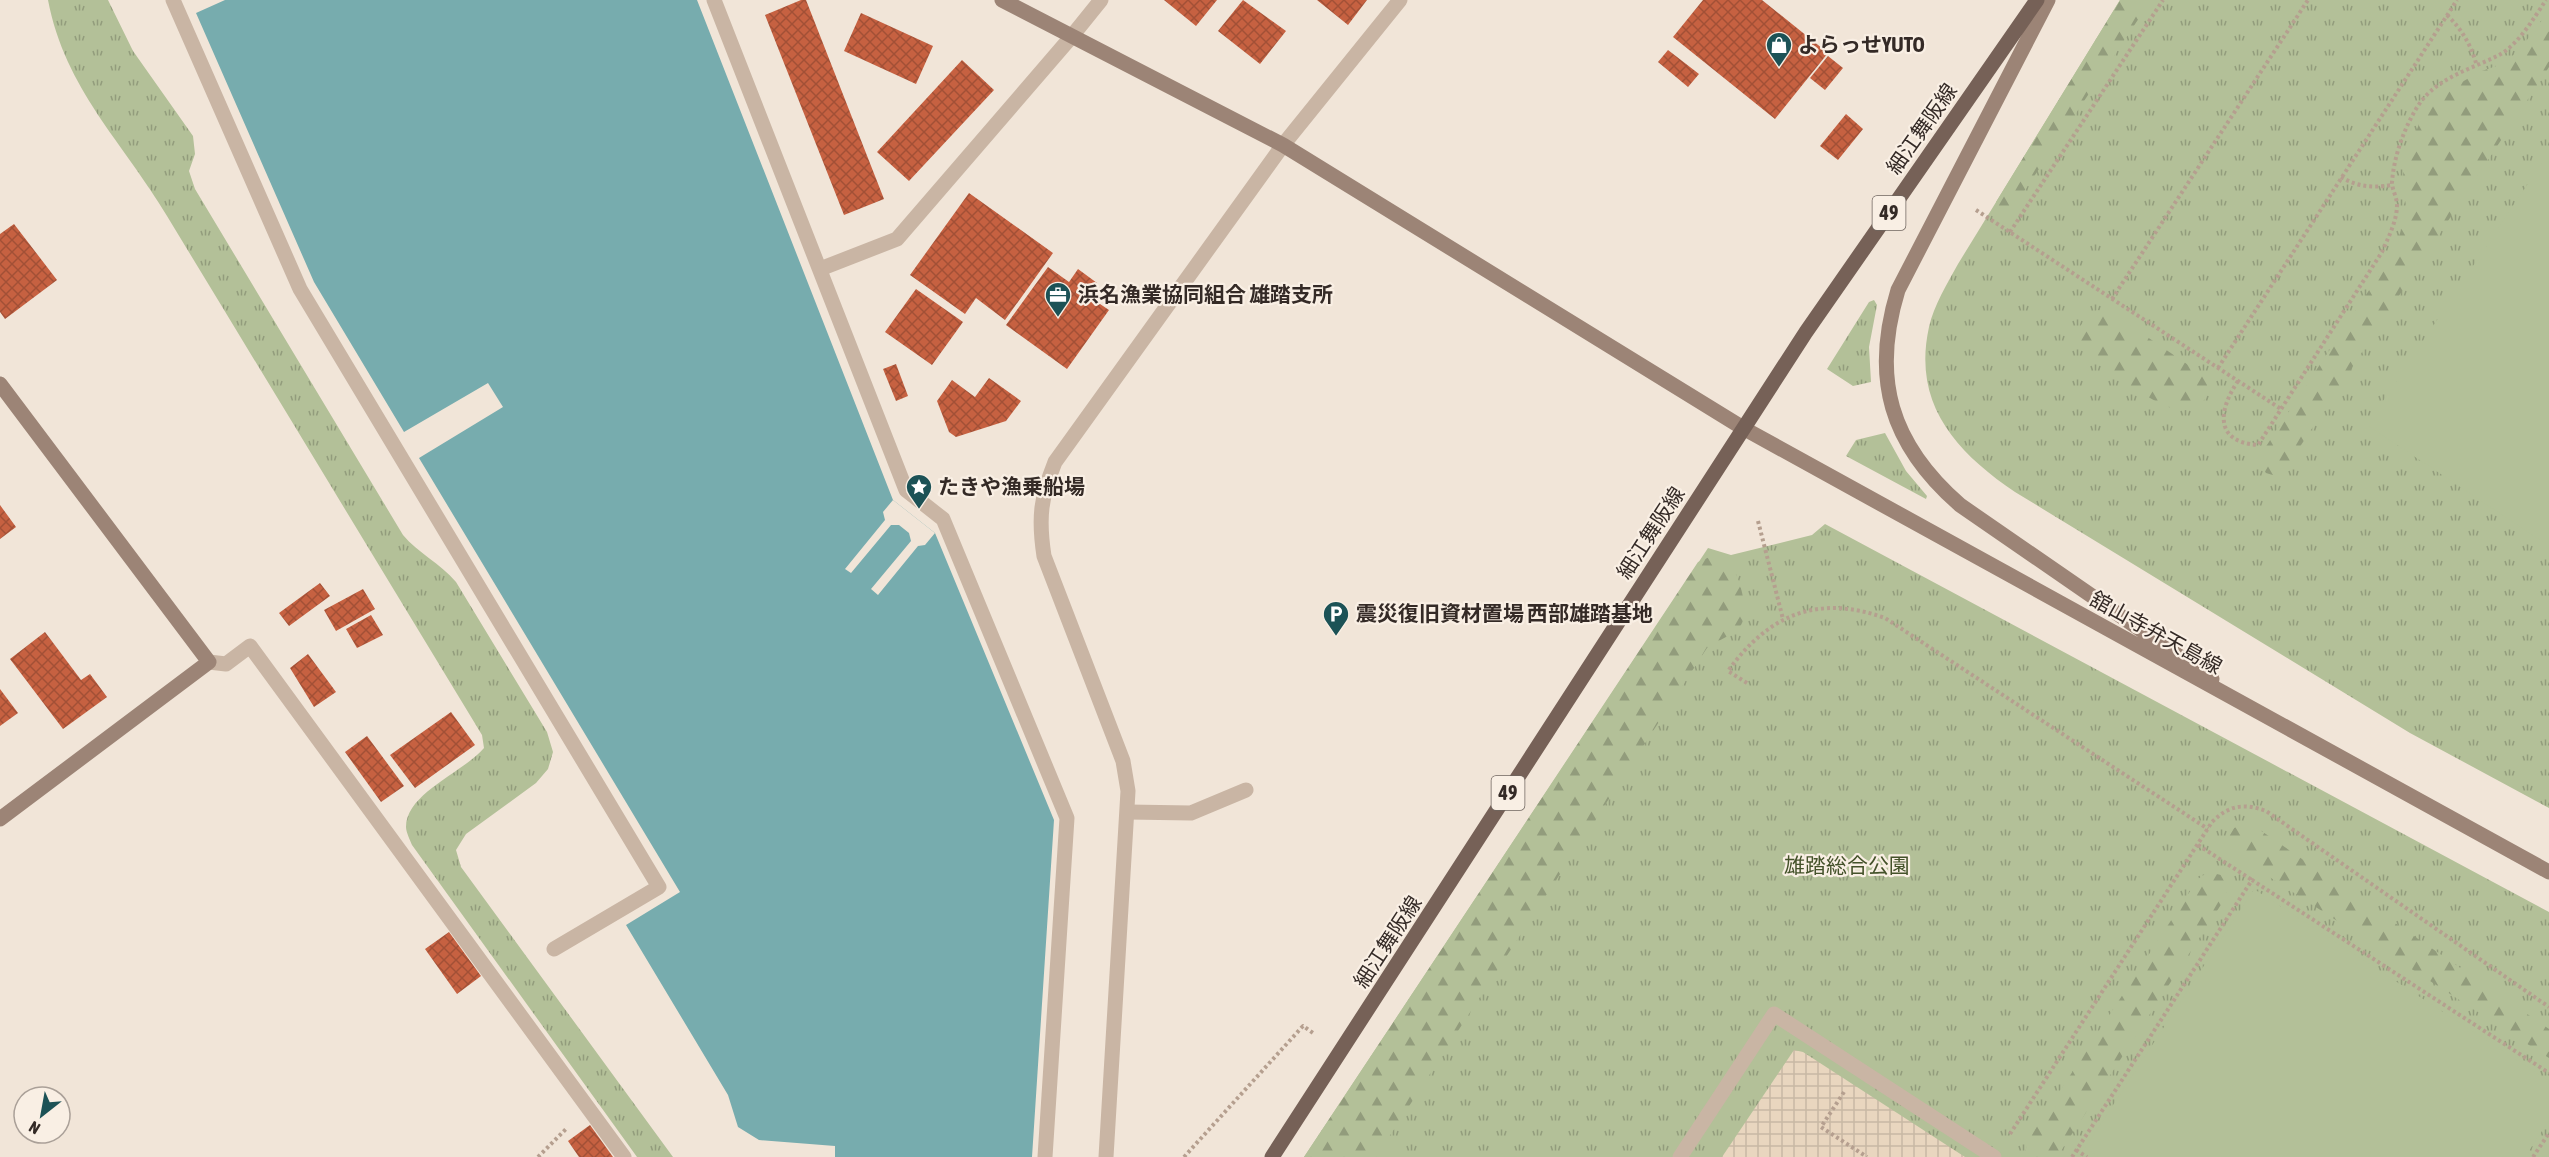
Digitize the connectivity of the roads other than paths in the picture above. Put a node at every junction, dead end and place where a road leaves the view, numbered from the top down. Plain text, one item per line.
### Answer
1 (173, 0) edge
2 (714, 0) edge
3 (1002, 0) edge
4 (1101, 0) edge
5 (1400, 0) edge
6 (2037, 0) edge
7 (2048, 0) edge
8 (1072, 36) junction
9 (1283, 146) junction
10 (819, 268) junction
11 (0, 384) edge
12 (1743, 428) junction
13 (209, 662) junction
14 (2283, 728) junction
15 (1246, 790) dead end
16 (1128, 812) junction
17 (0, 819) edge
18 (2549, 872) edge
19 (554, 949) dead end
20 (624, 1157) edge
21 (1045, 1157) edge
22 (1106, 1157) edge
23 (1272, 1157) edge
24 (1680, 1157) edge
25 (1994, 1157) edge

1 - 19 street
2 - 10 street
3 - 8 main road, 舘山寺弁天島線
4 - 8 street
5 - 9 street
6 - 12 main road, 細江舞阪線 / 49
7 - 14 main road
8 - 9 main road, 舘山寺弁天島線
8 - 10 street
9 - 12 main road, 舘山寺弁天島線
9 - 16 street
10 - 21 street
11 - 13 main road
12 - 14 main road, 舘山寺弁天島線
12 - 23 main road, 細江舞阪線 / 49
13 - 17 main road
13 - 20 street
14 - 18 main road, 舘山寺弁天島線
15 - 16 street
16 - 22 street
24 - 25 street

